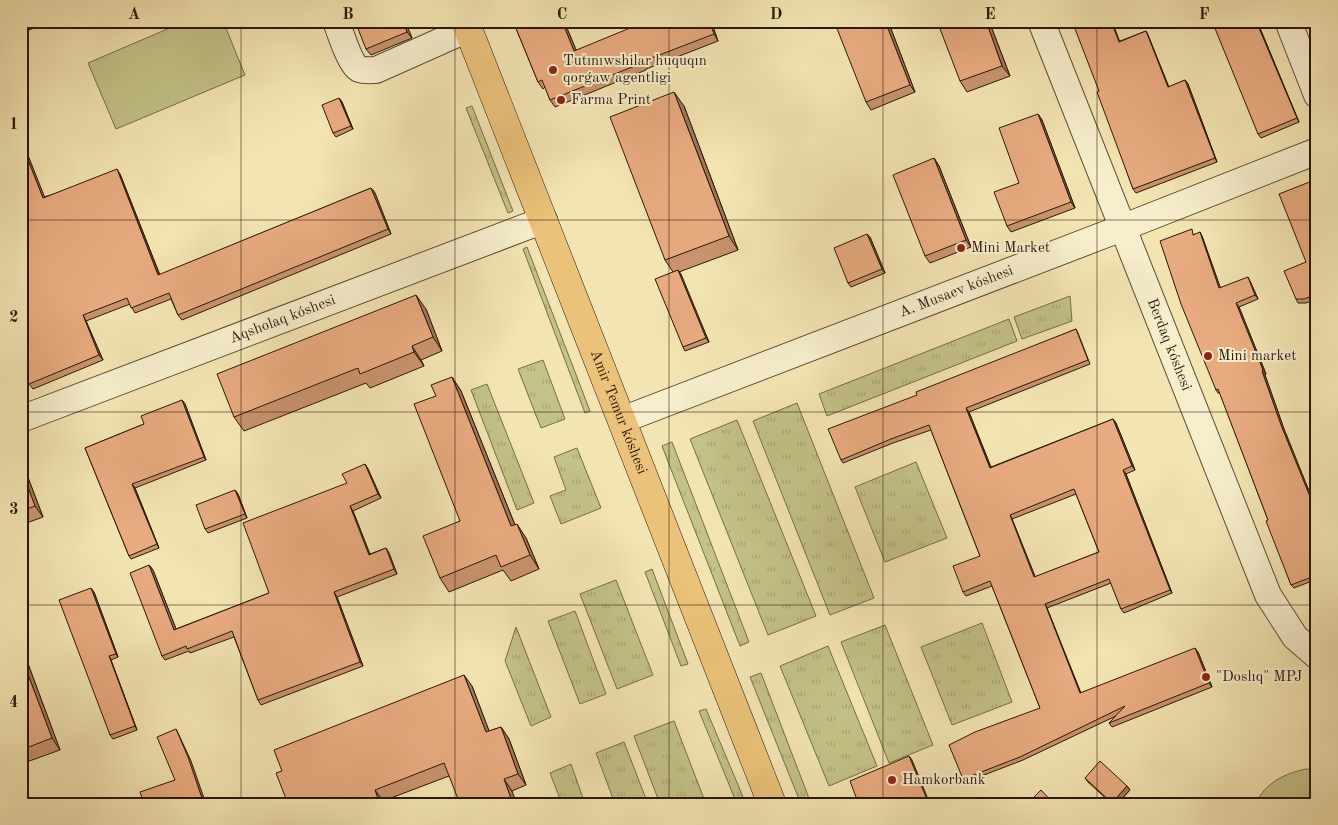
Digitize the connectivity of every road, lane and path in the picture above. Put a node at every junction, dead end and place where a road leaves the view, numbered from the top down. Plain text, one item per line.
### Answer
1 (336, 21) edge
2 (1041, 21) edge
3 (1288, 21) edge
4 (467, 25) edge
5 (1317, 95) edge
6 (1317, 151) edge
7 (544, 220) junction
8 (1123, 228) junction
9 (21, 419) edge
10 (622, 420) junction
11 (1317, 656) edge
12 (772, 804) edge

1 - 4 street
2 - 8 street, Berdaq kóshesi
3 - 5 street
4 - 7 main road, Amir Temur kóshesi
6 - 8 street, A. Musaev kóshesi
7 - 9 street, Aqsholaq kóshesi
7 - 10 main road, Amir Temur kóshesi
8 - 10 street, A. Musaev kóshesi
8 - 11 street, Berdaq kóshesi
10 - 12 main road, Amir Temur kóshesi

